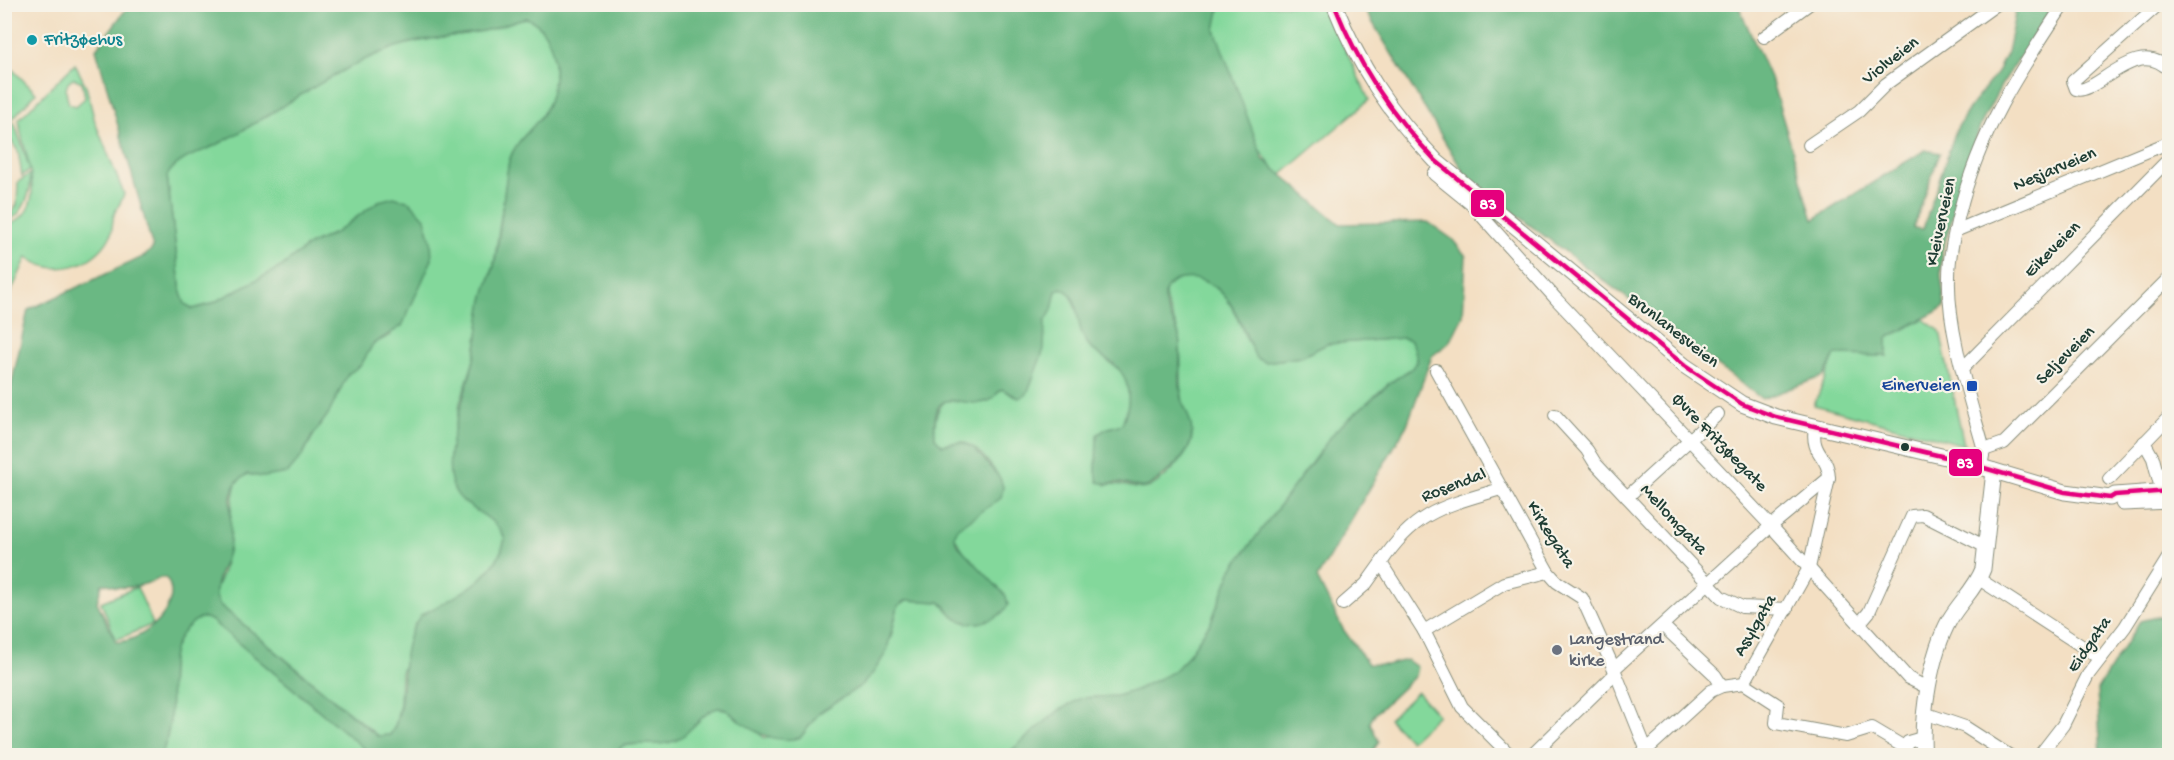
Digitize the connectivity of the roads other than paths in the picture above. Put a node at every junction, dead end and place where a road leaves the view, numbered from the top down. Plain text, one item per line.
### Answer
1 (1334, 4) edge
2 (1809, 4) edge
3 (1997, 4) edge
4 (2064, 4) edge
5 (2159, 4) edge
6 (1764, 37) dead end
7 (2169, 71) edge
8 (2169, 142) edge
9 (1809, 145) dead end
10 (2169, 158) edge
11 (1434, 174) dead end
12 (1955, 231) junction
13 (2169, 277) edge
14 (1963, 368) junction
15 (1436, 370) dead end
16 (1718, 414) dead end
17 (1555, 415) dead end
18 (2169, 416) edge
19 (1815, 427) junction
20 (1688, 439) junction
21 (2144, 442) junction
22 (1984, 450) junction
23 (1987, 469) junction
24 (1829, 478) junction
25 (2109, 479) dead end
26 (1501, 489) junction
27 (1628, 497) junction
28 (2166, 497) edge
29 (1771, 526) junction
30 (1986, 547) junction
31 (2169, 555) edge
32 (1381, 563) junction
33 (1809, 568) junction
34 (1548, 572) junction
35 (1979, 579) junction
36 (1708, 584) junction
37 (1343, 604) dead end
38 (1787, 609) junction
39 (1859, 624) junction
40 (1663, 626) junction
41 (1424, 631) junction
42 (2100, 658) junction
43 (1615, 672) junction
44 (1744, 682) junction
45 (1722, 686) junction
46 (1928, 688) junction
47 (1924, 713) junction
48 (1922, 738) junction
49 (1902, 751) edge
50 (1646, 754) edge
51 (1511, 756) edge
52 (1531, 756) edge
53 (1924, 756) edge
54 (2010, 756) edge
55 (2039, 756) edge

1 - 19 main road, Brunlanesveien
2 - 6 street
3 - 9 street, Violveien
4 - 12 street, Kleiverveien
5 - 7 street
8 - 12 street, Nesjarveien
10 - 14 street, Eikeveien
11 - 20 street, Øvre Fritzøegate
12 - 14 street, Kleiverveien
13 - 22 street, Seljeveien
14 - 22 street, Kleiverveien
15 - 26 street, Rosendal
16 - 20 street
17 - 27 street, Mellomgata
18 - 21 street
19 - 23 main road, Brunlanesveien
19 - 24 street
20 - 27 street
20 - 29 street, Øvre Fritzøegate
21 - 25 street
21 - 28 street
22 - 23 street, Kleiverveien
23 - 28 main road, Brunlanesveien
23 - 30 main road
24 - 29 street
24 - 33 street, Asylgata
26 - 32 street, Rosendal
26 - 34 street, Kirkegata
27 - 36 street, Mellomgata
29 - 33 street, Øvre Fritzøegate
29 - 36 street
30 - 35 main road
30 - 39 street
31 - 42 street, Eidgata
32 - 37 street, Rosendal
32 - 41 street
33 - 38 street, Asylgata
33 - 39 street, Øvre Fritzøegate
34 - 41 street
34 - 43 street, Kirkegata
35 - 42 street
35 - 46 main road
36 - 38 street, Mellomgata
36 - 40 street
38 - 44 street, Asylgata
39 - 46 street, Øvre Fritzøegate
40 - 43 street
40 - 45 street
41 - 51 street
42 - 55 street, Eidgata
43 - 50 street, Kirkegata
43 - 52 street
44 - 45 street, Asylgata
44 - 49 street
45 - 50 street, Asylgata
46 - 47 main road
47 - 48 main road
47 - 54 street
48 - 49 street
48 - 53 main road

